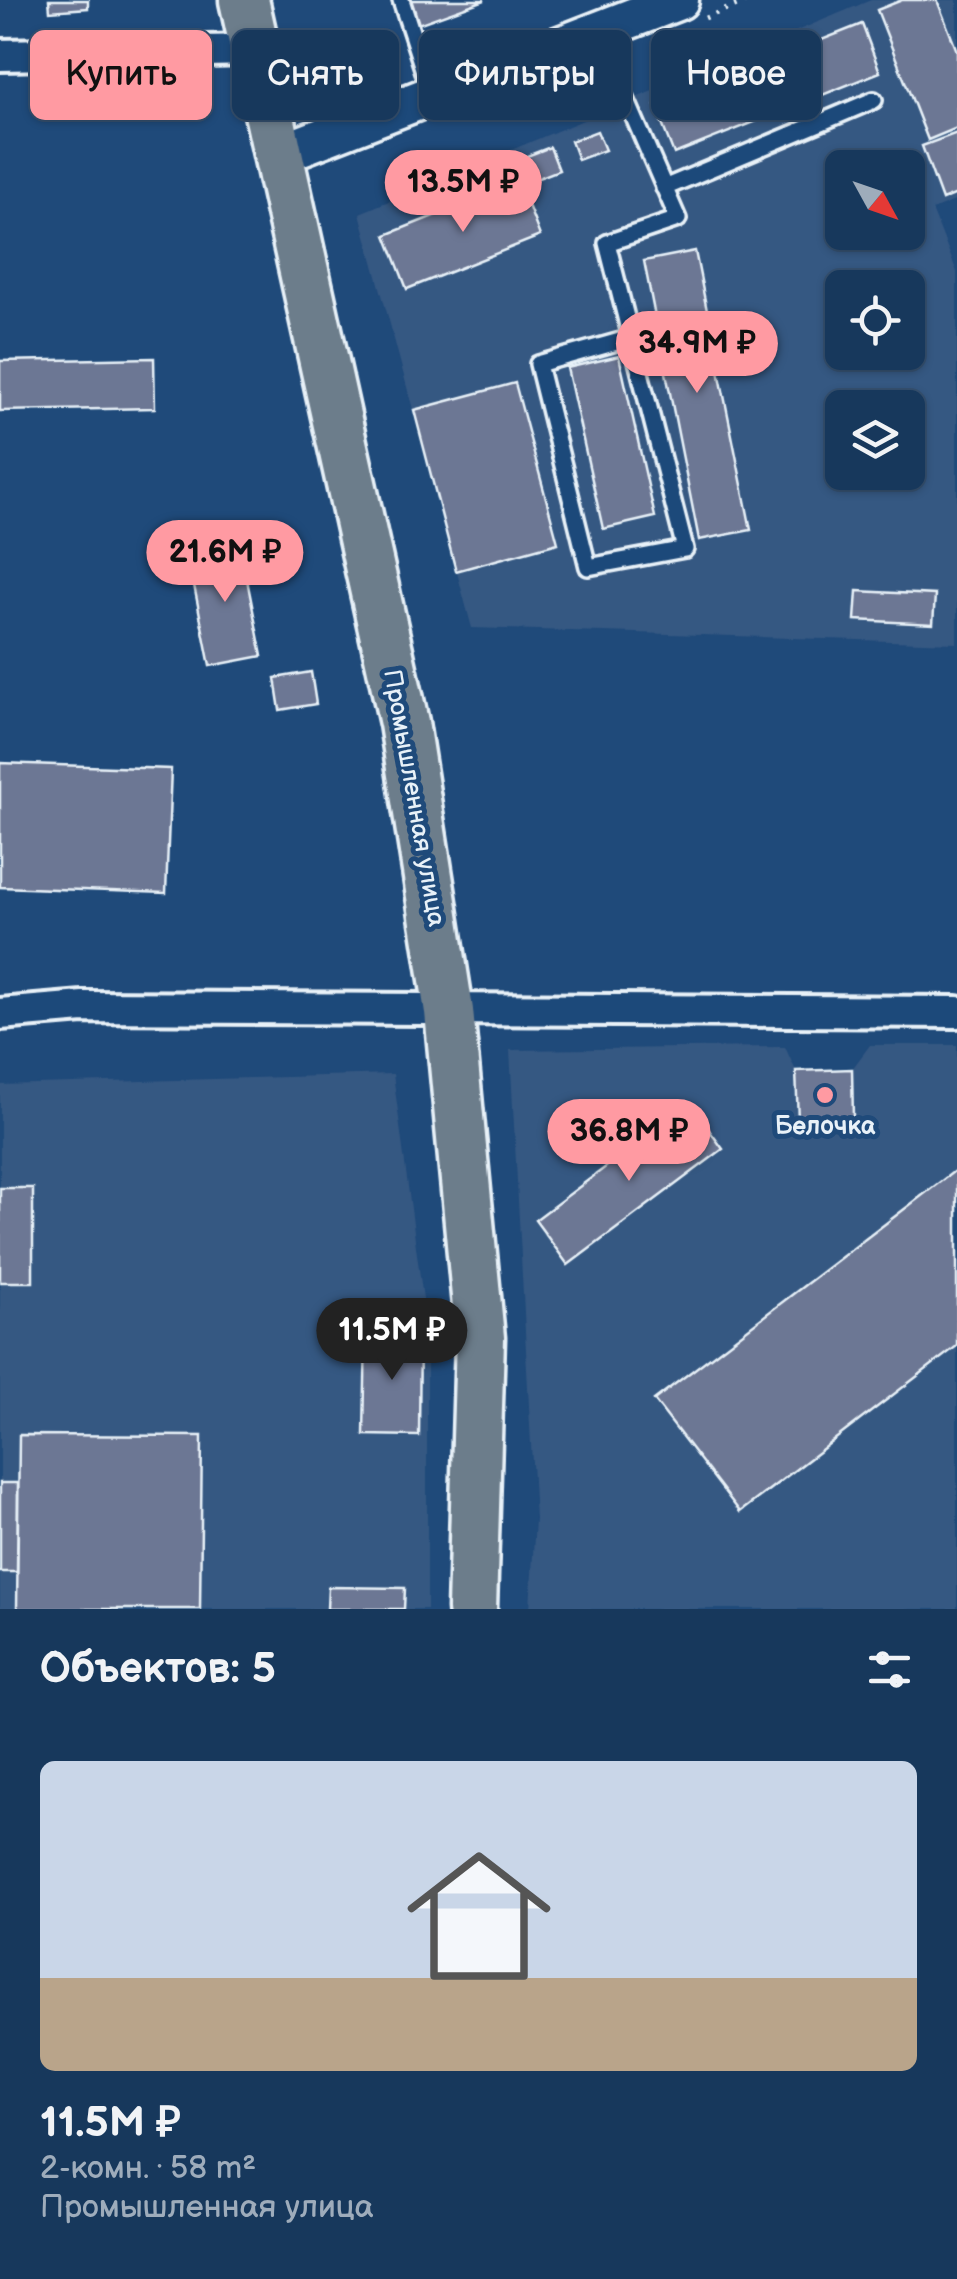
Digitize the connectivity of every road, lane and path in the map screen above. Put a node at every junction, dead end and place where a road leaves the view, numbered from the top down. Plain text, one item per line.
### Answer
1 (244, 0) edge
2 (402, 0) edge
3 (663, 3) edge
4 (250, 30) edge
5 (602, 30) edge
6 (232, 50) edge
7 (419, 53) edge
8 (0, 55) edge
9 (874, 100) dead end
10 (419, 102) edge
11 (631, 111) edge
12 (272, 120) edge
13 (280, 154) junction
14 (664, 188) junction
15 (632, 338) junction
16 (449, 1011) junction
17 (957, 1012) edge
18 (0, 1014) edge
19 (472, 1609) edge

1 - 4 main road, Промышленная улица
2 - 7 lane
3 - 5 street
6 - 8 street
9 - 14 lane
10 - 13 street
11 - 14 lane
12 - 13 main road, Промышленная улица
13 - 16 main road, Промышленная улица
14 - 15 lane
15 - 15 lane
16 - 17 street
16 - 18 street
16 - 19 main road, Промышленная улица

